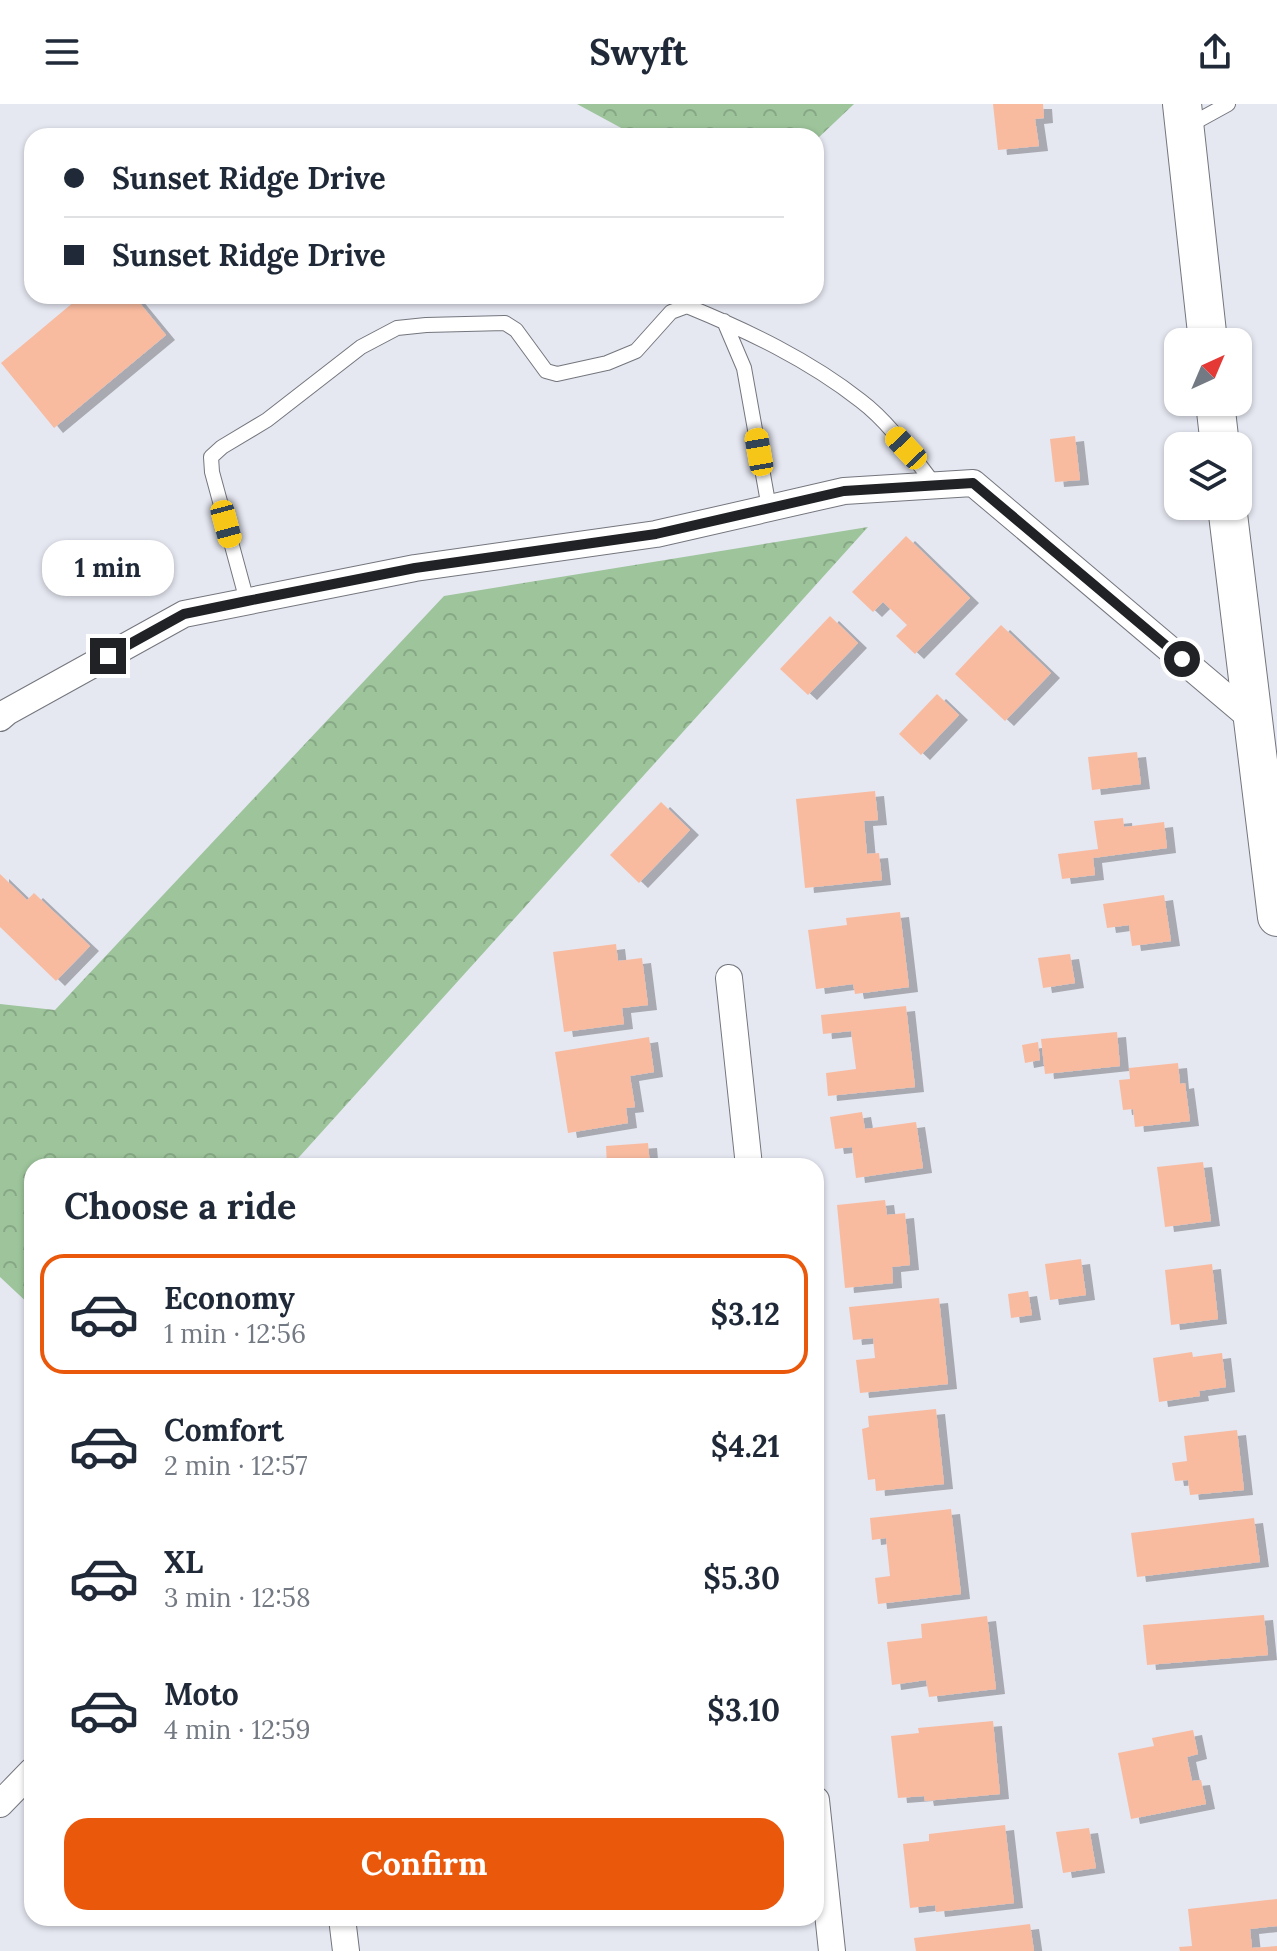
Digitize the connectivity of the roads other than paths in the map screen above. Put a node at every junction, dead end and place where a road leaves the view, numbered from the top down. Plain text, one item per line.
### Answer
1 (1228, 104) edge
2 (1183, 116) edge
3 (724, 321) junction
4 (1206, 328) edge
5 (935, 485) junction
6 (769, 508) junction
7 (1229, 520) edge
8 (247, 601) junction
9 (0, 718) edge
10 (1257, 729) junction
11 (1277, 917) edge
12 (729, 978) dead end
13 (748, 1158) edge
14 (24, 1779) edge
15 (0, 1804) edge
16 (824, 1876) edge
17 (343, 1926) edge
18 (346, 1951) edge
19 (832, 1951) edge

1 - 2 lane
2 - 4 main road
3 - 5 lane
3 - 6 lane
3 - 8 lane
5 - 6 street
5 - 10 street
6 - 8 street
7 - 10 main road
8 - 9 street
10 - 11 main road
12 - 13 street
14 - 15 street
16 - 19 street
17 - 18 street

